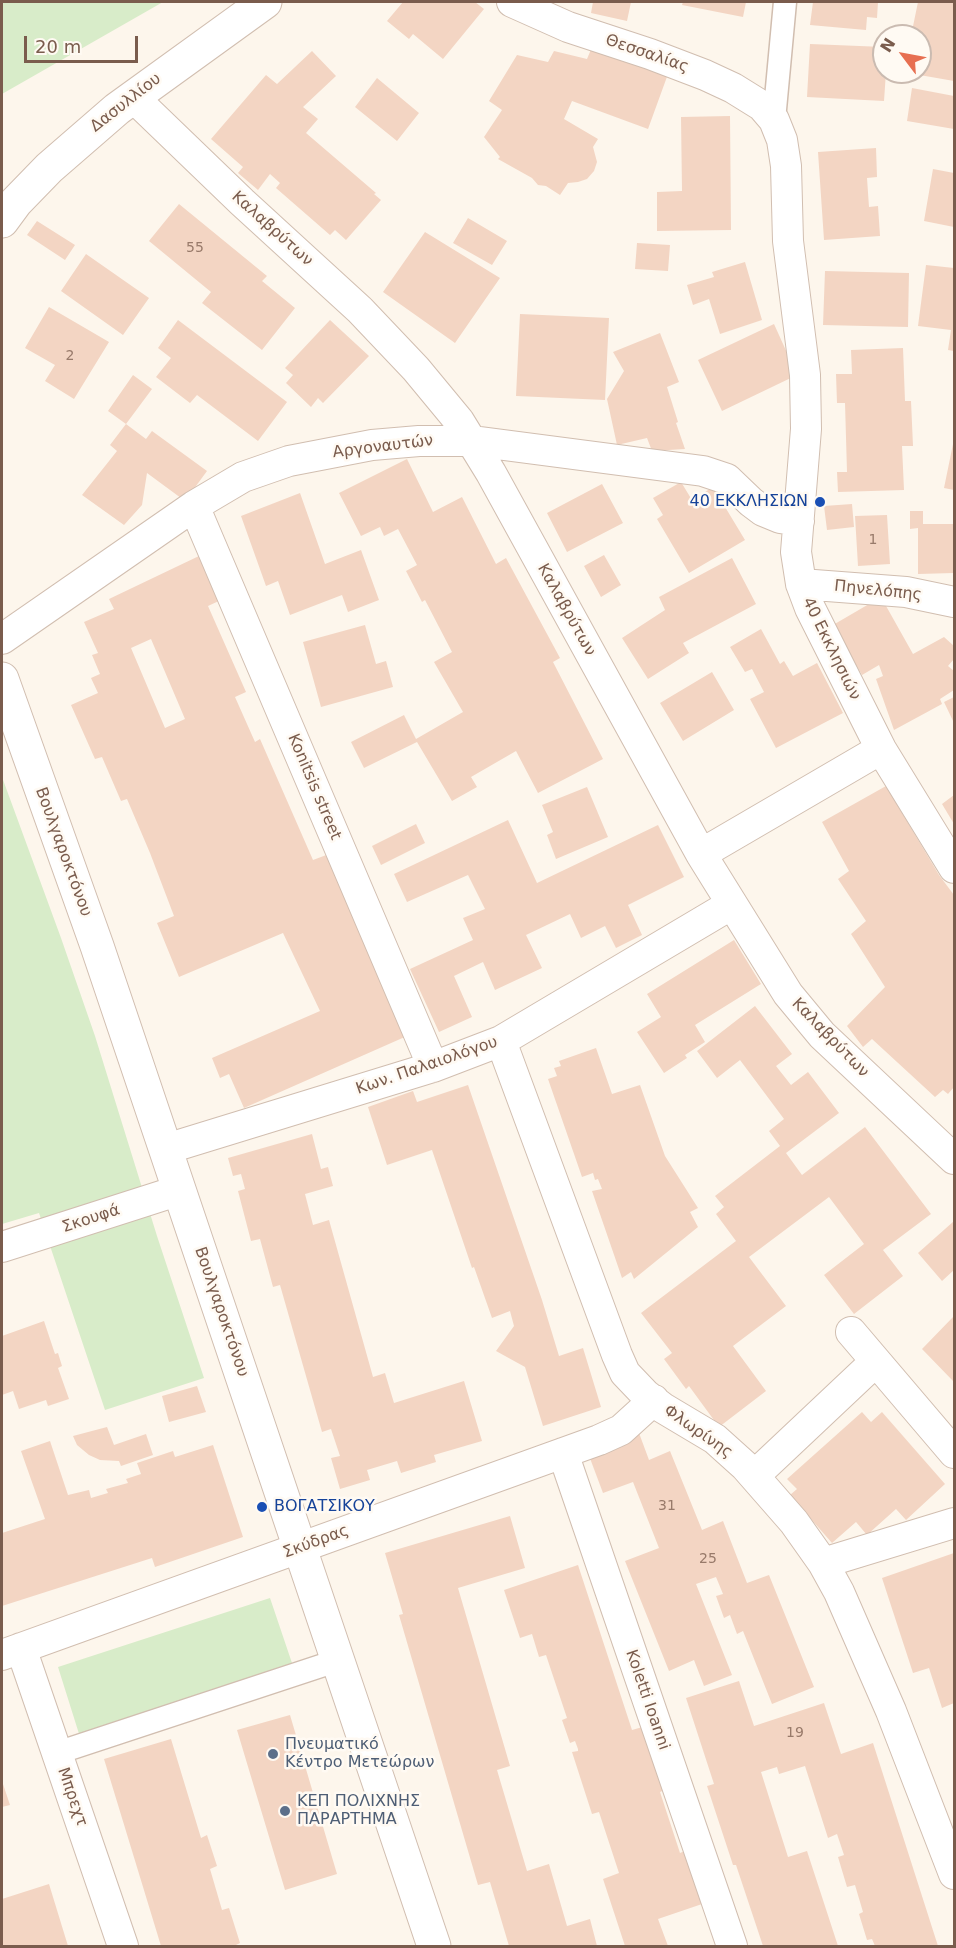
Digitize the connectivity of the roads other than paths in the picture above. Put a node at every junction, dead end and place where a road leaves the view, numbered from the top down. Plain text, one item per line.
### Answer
1 (265, 2) edge
2 (512, 2) edge
3 (785, 2) edge
4 (134, 97) junction
5 (774, 120) junction
6 (2, 221) edge
7 (472, 441) junction
8 (194, 506) junction
9 (799, 521) junction
10 (801, 584) junction
11 (954, 602) edge
12 (2, 639) edge
13 (2, 679) edge
14 (880, 749) junction
15 (701, 854) junction
16 (954, 868) edge
17 (732, 904) junction
18 (501, 1041) junction
19 (433, 1067) junction
20 (166, 1149) junction
21 (954, 1159) edge
22 (180, 1190) junction
23 (2, 1247) edge
24 (851, 1332) dead end
25 (875, 1362) junction
26 (654, 1400) junction
27 (563, 1453) junction
28 (954, 1453) edge
29 (754, 1476) junction
30 (954, 1523) edge
31 (301, 1548) junction
32 (823, 1563) junction
33 (11, 1651) edge
34 (339, 1660) junction
35 (57, 1753) junction
36 (954, 1874) edge
37 (123, 1947) edge
38 (434, 1947) edge
39 (732, 1947) edge

1 - 4 street, Δασυλλίου
2 - 5 street, Θεσσαλίας
3 - 5 street
4 - 6 street, Δασυλλίου
4 - 7 street, Καλαβρύτων
5 - 9 street, 40 Εκκλησιών
7 - 8 street, Αργοναυτών
7 - 9 street, Αργοναυτών
7 - 15 street, Καλαβρύτων
8 - 12 street, Αργοναυτών
8 - 19 street, Konitsis street
9 - 10 street, 40 Εκκλησιών
10 - 11 street, Πηνελόπης
10 - 14 street, 40 Εκκλησιών
13 - 20 street, Βουλγαροκτόνου
14 - 15 street
14 - 16 street, 40 Εκκλησιών
15 - 17 street, Καλαβρύτων
17 - 18 street, Κων. Παλαιολόγου
17 - 21 street, Καλαβρύτων
18 - 19 street, Κων. Παλαιολόγου
18 - 26 street, Φλωρίνης
19 - 20 street, Κων. Παλαιολόγου
20 - 22 street, Βουλγαροκτόνου
22 - 23 street, Σκουφά
22 - 31 street, Βουλγαροκτόνου
24 - 25 street
25 - 28 street
25 - 29 street
26 - 27 street, Σκύδρας
26 - 29 street, Φλωρίνης
27 - 31 street, Σκύδρας
27 - 39 street, Koletti Ioanni
29 - 32 street, Φλωρίνης
30 - 32 street
31 - 33 street, Σκύδρας
31 - 34 street, Βουλγαροκτόνου
32 - 36 street, Φλωρίνης
33 - 35 street, Μπρεχτ
34 - 35 street
34 - 38 street, Βουλγαροκτόνου
35 - 37 street, Μπρεχτ

